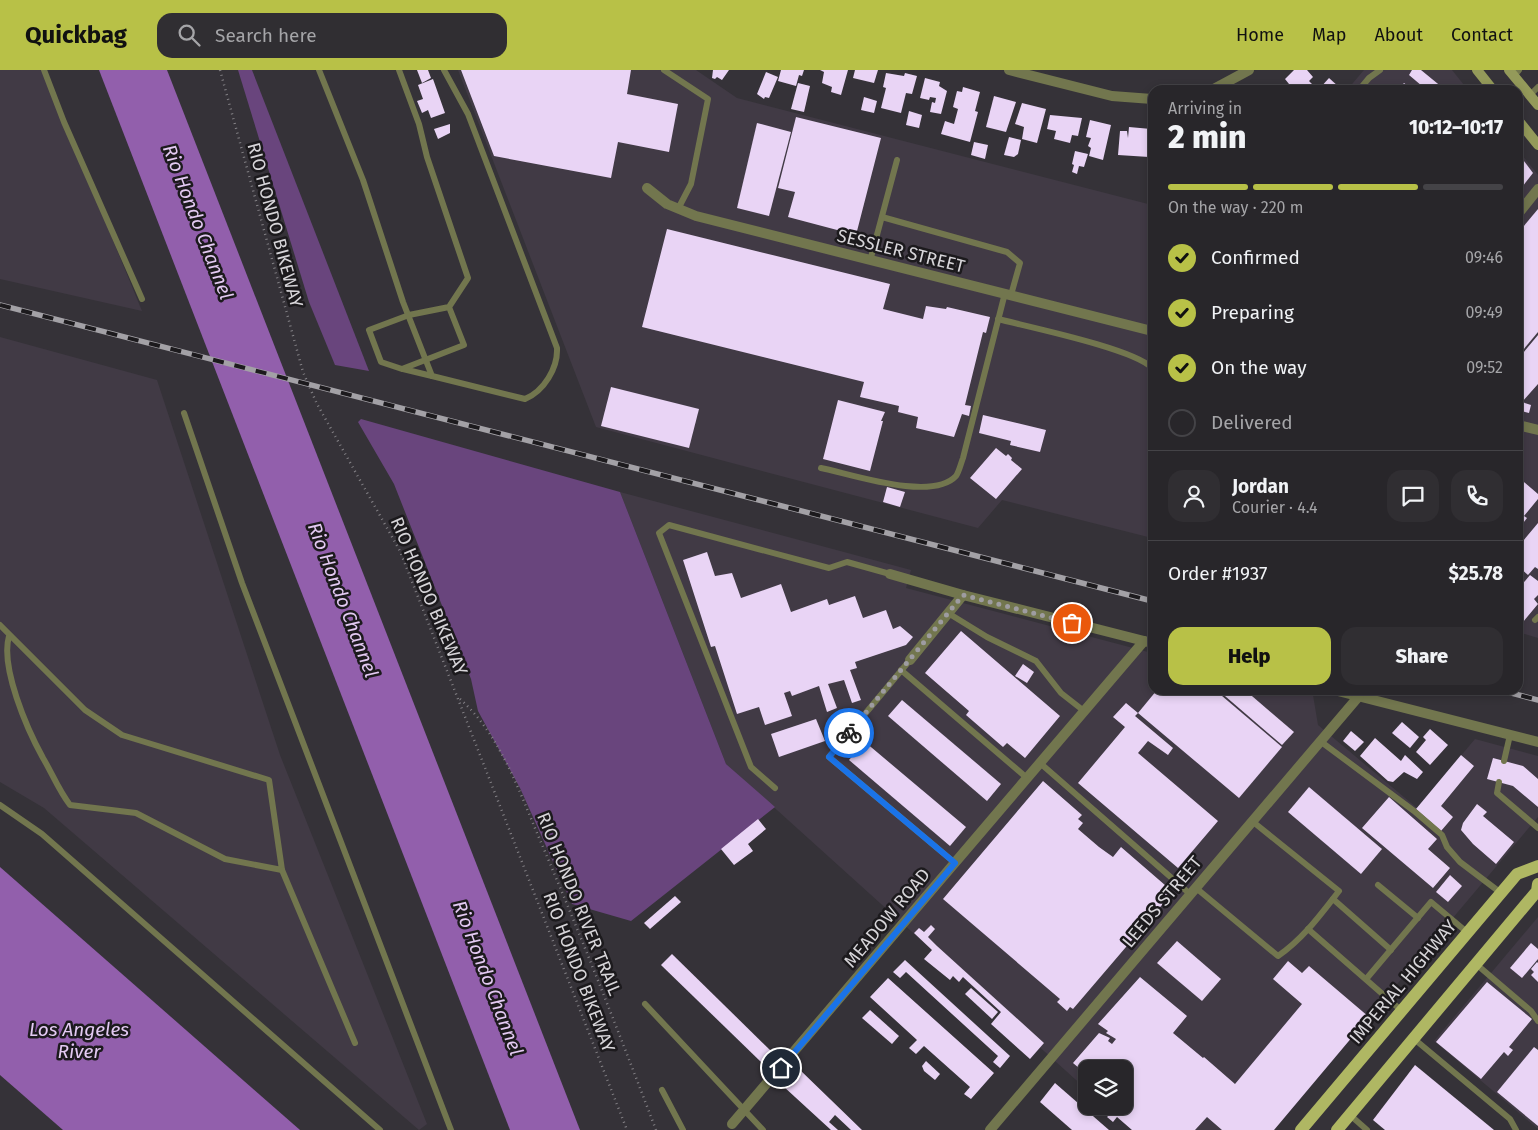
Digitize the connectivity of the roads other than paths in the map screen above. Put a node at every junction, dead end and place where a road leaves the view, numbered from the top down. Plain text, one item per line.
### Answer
1 (44, 70) edge
2 (320, 70) edge
3 (399, 70) edge
4 (444, 70) edge
5 (664, 70) edge
6 (1009, 70) edge
7 (1380, 70) edge
8 (1477, 70) edge
9 (1242, 72) edge
10 (1514, 72) edge
11 (1220, 85) edge
12 (1363, 85) edge
13 (1490, 85) edge
14 (1538, 87) edge
15 (1530, 95) junction
16 (1148, 99) edge
17 (1538, 105) edge
18 (1523, 126) edge
19 (1538, 145) edge
20 (896, 160) dead end
21 (648, 188) dead end
22 (1538, 190) edge
23 (1523, 208) edge
24 (678, 209) junction
25 (882, 217) junction
26 (870, 261) junction
27 (1008, 294) junction
28 (142, 299) dead end
29 (449, 307) junction
30 (408, 315) junction
31 (998, 319) junction
32 (1148, 330) edge
33 (426, 360) junction
34 (1148, 363) edge
35 (402, 369) junction
36 (432, 376) junction
37 (184, 413) dead end
38 (1523, 426) edge
39 (1538, 430) edge
40 (820, 468) dead end
41 (890, 574) joint
42 (963, 595) junction
43 (948, 613) junction
44 (0, 625) edge
45 (9, 636) junction
46 (1148, 642) edge
47 (910, 660) joint
48 (901, 670) junction
49 (1355, 695) edge
50 (1359, 696) junction
51 (1084, 711) junction
52 (1510, 735) junction
53 (1320, 741) junction
54 (1538, 742) edge
55 (1504, 761) dead end
56 (1040, 763) junction
57 (1027, 778) junction
58 (1499, 782) dead end
59 (775, 788) dead end
60 (0, 805) edge
61 (1252, 821) junction
62 (1538, 828) edge
63 (955, 863) junction
64 (1538, 866) edge
65 (282, 870) junction
66 (1378, 884) dead end
67 (1538, 884) edge
68 (1193, 891) junction
69 (1501, 892) junction
70 (1333, 899) junction
71 (1418, 918) junction
72 (1308, 929) junction
73 (1468, 933) junction
74 (1390, 950) junction
75 (1476, 964) junction
76 (1367, 978) junction
77 (645, 1004) dead end
78 (1402, 1011) junction
79 (1538, 1021) edge
80 (1412, 1038) junction
81 (355, 1043) dead end
82 (662, 1090) dead end
83 (744, 1111) junction
84 (1350, 1115) junction
85 (730, 1127) edge
86 (380, 1130) edge
87 (451, 1130) edge
88 (683, 1130) edge
89 (763, 1130) edge
90 (990, 1130) edge
91 (1301, 1130) edge
92 (1337, 1130) edge
93 (1367, 1130) edge
94 (1516, 1130) edge

1 - 28 lane
2 - 30 lane
3 - 29 lane
4 - 36 lane
5 - 24 lane
6 - 16 street
7 - 12 lane
8 - 13 main road
9 - 11 street
10 - 15 main road
14 - 15 lane
15 - 17 main road
18 - 19 main road
20 - 25 lane
21 - 24 street, SESSLER STREET
22 - 23 street
24 - 26 street, SESSLER STREET
25 - 26 lane
25 - 27 lane
26 - 27 street, SESSLER STREET
27 - 31 lane
27 - 32 street, SESSLER STREET
29 - 30 lane
29 - 33 lane
30 - 33 lane
30 - 35 lane
31 - 34 lane
31 - 40 lane
33 - 35 lane
33 - 36 lane
35 - 36 lane
37 - 87 lane
38 - 39 street
41 - 42 street
41 - 59 lane
42 - 43 street
42 - 46 street
43 - 47 street
43 - 51 lane
44 - 45 lane
45 - 65 lane
45 - 65 lane
46 - 51 street, MEADOW ROAD
47 - 48 lane
48 - 57 lane
48 - 63 lane
49 - 50 street
50 - 52 street
50 - 53 street, LEEDS STREET
51 - 56 street, MEADOW ROAD
52 - 54 street
52 - 55 lane
53 - 61 street, LEEDS STREET
53 - 69 lane
56 - 57 street, MEADOW ROAD
56 - 68 lane
57 - 63 street, MEADOW ROAD
58 - 62 lane
60 - 86 lane
61 - 68 street, LEEDS STREET
61 - 70 lane
63 - 83 street, MEADOW ROAD
64 - 69 main road, IMPERIAL HIGHWAY
65 - 81 lane
66 - 71 lane
67 - 75 main road
68 - 72 lane
68 - 90 street, LEEDS STREET
69 - 73 main road, IMPERIAL HIGHWAY
70 - 72 lane
70 - 74 lane
71 - 73 lane
71 - 74 lane
72 - 76 lane
73 - 78 main road, IMPERIAL HIGHWAY
74 - 76 lane
75 - 79 lane
75 - 80 main road
76 - 78 lane
77 - 83 lane
78 - 91 main road, IMPERIAL HIGHWAY
80 - 84 main road
80 - 94 lane
82 - 88 lane
83 - 85 street, MEADOW ROAD
83 - 89 lane
84 - 92 main road
84 - 93 lane

